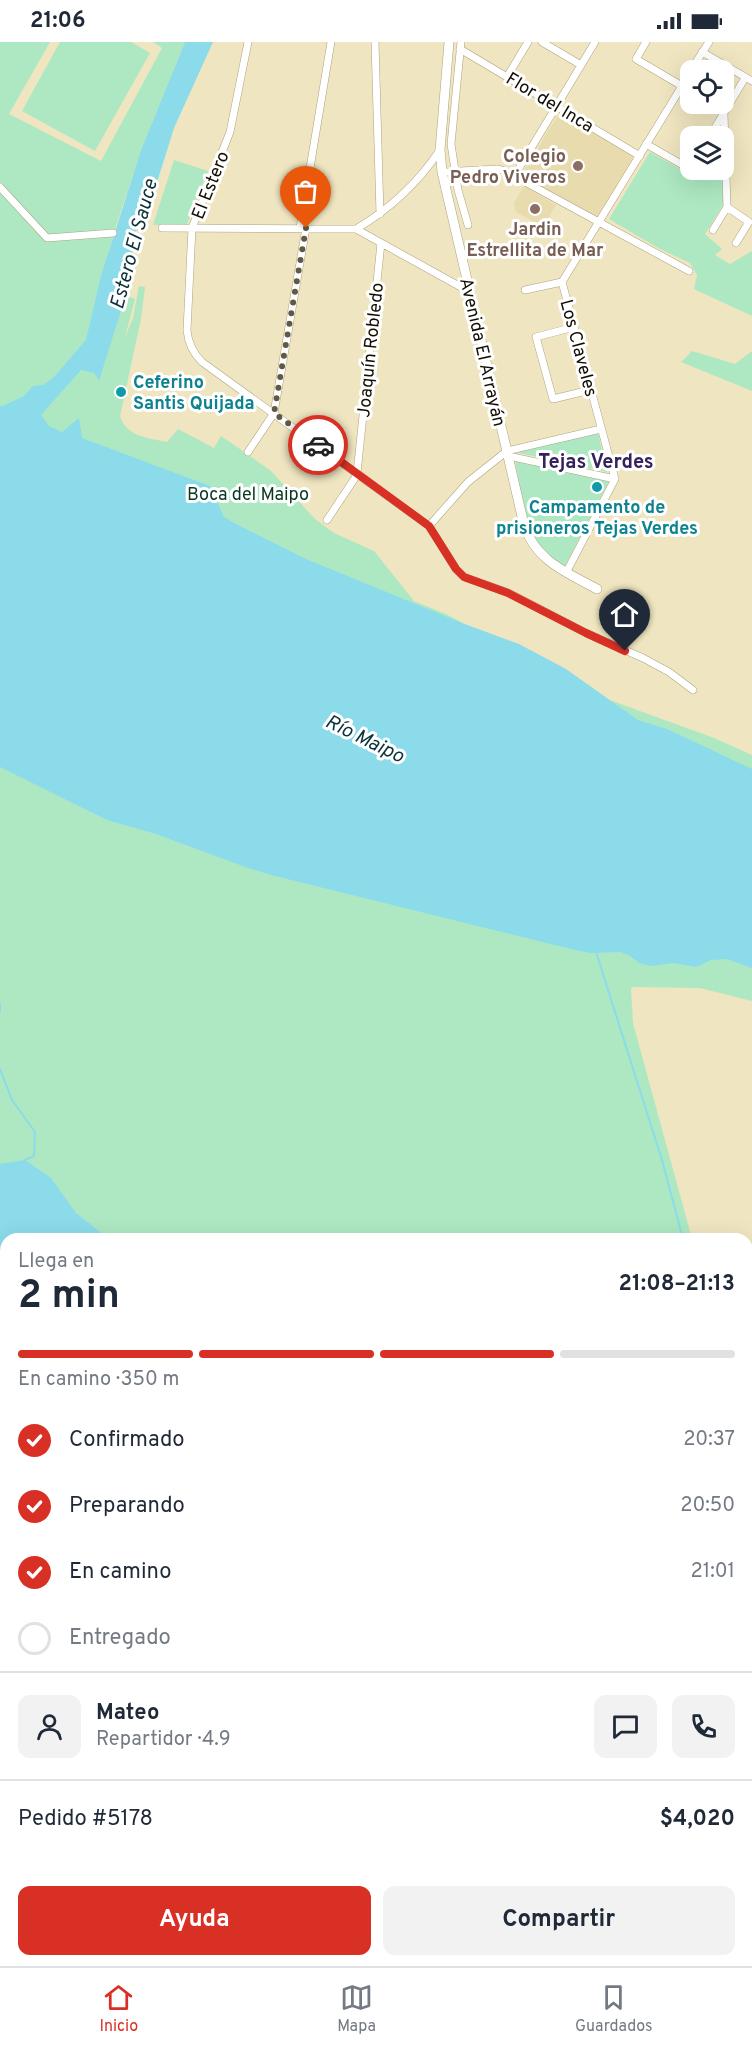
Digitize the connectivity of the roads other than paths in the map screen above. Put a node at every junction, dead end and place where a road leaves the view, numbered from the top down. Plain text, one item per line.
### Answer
1 (248, 42) edge
2 (331, 42) edge
3 (375, 42) edge
4 (449, 42) edge
5 (528, 42) edge
6 (542, 42) edge
7 (595, 42) edge
8 (709, 42) edge
9 (643, 43) edge
10 (460, 45) edge
11 (702, 52) junction
12 (698, 60) edge
13 (581, 65) junction
14 (507, 77) junction
15 (748, 80) edge
16 (680, 85) edge
17 (680, 89) edge
18 (734, 100) edge
19 (556, 106) junction
20 (724, 114) joint
21 (716, 126) edge
22 (646, 144) junction
23 (440, 150) junction
24 (640, 156) junction
25 (680, 163) edge
26 (442, 172) junction
27 (455, 172) junction
28 (515, 175) junction
29 (0, 187) edge
30 (727, 207) junction
31 (380, 214) junction
32 (599, 222) junction
33 (751, 222) edge
34 (468, 225) dead end
35 (162, 228) dead end
36 (192, 228) junction
37 (303, 228) junction
38 (356, 229) junction
39 (713, 230) dead end
40 (113, 233) dead end
41 (381, 243) junction
42 (736, 243) dead end
43 (689, 271) dead end
44 (562, 282) junction
45 (525, 290) dead end
46 (468, 291) junction
47 (574, 327) junction
48 (590, 390) junction
49 (274, 413) junction
50 (601, 429) junction
51 (248, 452) dead end
52 (507, 453) junction
53 (357, 473) junction
54 (615, 479) junction
55 (327, 520) dead end
56 (429, 526) junction
57 (566, 573) junction
58 (597, 589) dead end
59 (693, 690) dead end

1 - 36 street, El Estero
2 - 37 street
3 - 31 street
4 - 23 street, Avenida El Arrayán
5 - 14 street
6 - 13 street
7 - 13 street
8 - 11 street, Los Claveles
9 - 16 street
10 - 14 street, Flor del Inca
10 - 27 street
11 - 12 street, Los Claveles
11 - 15 street
13 - 19 street
14 - 19 street, Flor del Inca
15 - 18 street
17 - 22 street, Los Claveles
19 - 24 street, Flor del Inca
19 - 28 street
20 - 21 street
20 - 30 street
22 - 24 street, Los Claveles
22 - 25 street
23 - 26 street, Avenida El Arrayán
23 - 31 street
24 - 32 street, Los Claveles
26 - 27 street
26 - 46 street, Avenida El Arrayán
27 - 28 street
27 - 34 street
28 - 32 street
29 - 40 street
30 - 33 street
30 - 39 street
31 - 38 street
32 - 43 street
32 - 44 street, Los Claveles
33 - 42 street
35 - 36 street
36 - 37 street
36 - 49 street, El Estero
37 - 38 street
37 - 49 street
38 - 41 street
41 - 46 street
41 - 53 street, Joaquín Robledo
44 - 45 street
44 - 47 street, Los Claveles
46 - 52 street, Avenida El Arrayán
47 - 48 street, Los Claveles
47 - 48 street
48 - 50 street, Los Claveles
49 - 51 street
49 - 53 street
50 - 52 street
50 - 54 street, Los Claveles
52 - 54 street
52 - 56 street
52 - 57 street, Avenida El Arrayán
53 - 55 street, Joaquín Robledo
53 - 56 street
54 - 57 street
56 - 59 street
57 - 58 street, Avenida El Arrayán

